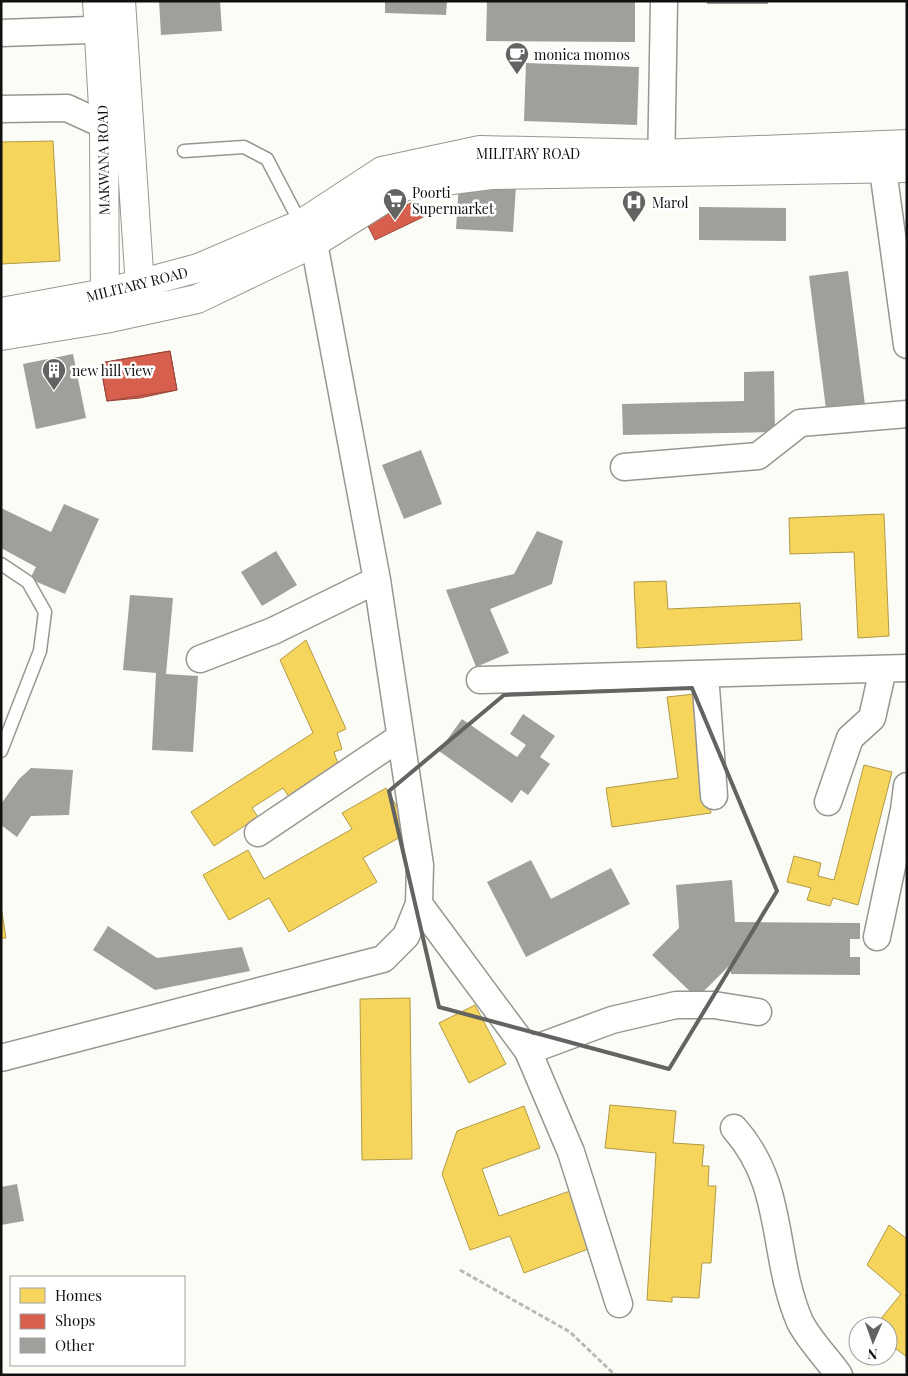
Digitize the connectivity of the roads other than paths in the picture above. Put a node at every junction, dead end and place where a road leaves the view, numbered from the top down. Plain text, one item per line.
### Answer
1 (96, 1) edge
2 (121, 1) edge
3 (664, 1) edge
4 (110, 29) junction
5 (1, 33) edge
6 (1, 109) edge
7 (116, 125) junction
8 (907, 144) edge
9 (184, 151) dead end
10 (890, 160) edge
11 (131, 161) junction
12 (104, 162) junction
13 (662, 163) junction
14 (308, 233) junction
15 (139, 284) junction
16 (105, 306) junction
17 (141, 311) junction
18 (1, 312) edge
19 (1, 336) edge
20 (907, 346) edge
21 (907, 414) edge
22 (624, 467) dead end
23 (1, 564) edge
24 (377, 580) junction
25 (200, 659) dead end
26 (895, 668) edge
27 (705, 674) junction
28 (480, 680) dead end
29 (399, 738) junction
30 (1, 751) edge
31 (907, 786) edge
32 (714, 796) dead end
33 (828, 802) dead end
34 (258, 833) dead end
35 (419, 904) junction
36 (877, 936) dead end
37 (758, 1012) dead end
38 (528, 1051) junction
39 (1, 1058) edge
40 (734, 1128) dead end
41 (619, 1304) dead end
42 (839, 1375) edge

1 - 4 street, MAKWANA ROAD
2 - 4 street, MAKWANA ROAD
3 - 13 street
4 - 5 street
4 - 7 street, MAKWANA ROAD
6 - 7 street
7 - 11 street, MAKWANA ROAD
7 - 12 street, MAKWANA ROAD
8 - 10 street, MILITARY ROAD
9 - 14 lane
10 - 13 street, MILITARY ROAD
10 - 20 street
11 - 12 street
11 - 15 street, MAKWANA ROAD
12 - 16 street, MAKWANA ROAD
13 - 14 street, MILITARY ROAD
14 - 15 street, MILITARY ROAD
14 - 17 street
14 - 24 street
15 - 16 street, MILITARY ROAD
15 - 17 street, MAKWANA ROAD
16 - 17 street
16 - 18 street, MILITARY ROAD
16 - 19 street
21 - 22 street
23 - 30 lane
24 - 25 street
24 - 29 street
26 - 27 street
26 - 33 street
27 - 28 street
27 - 32 street
29 - 34 street
29 - 35 street
31 - 36 street
35 - 38 street
35 - 39 street
37 - 38 street
38 - 41 street
40 - 42 street

